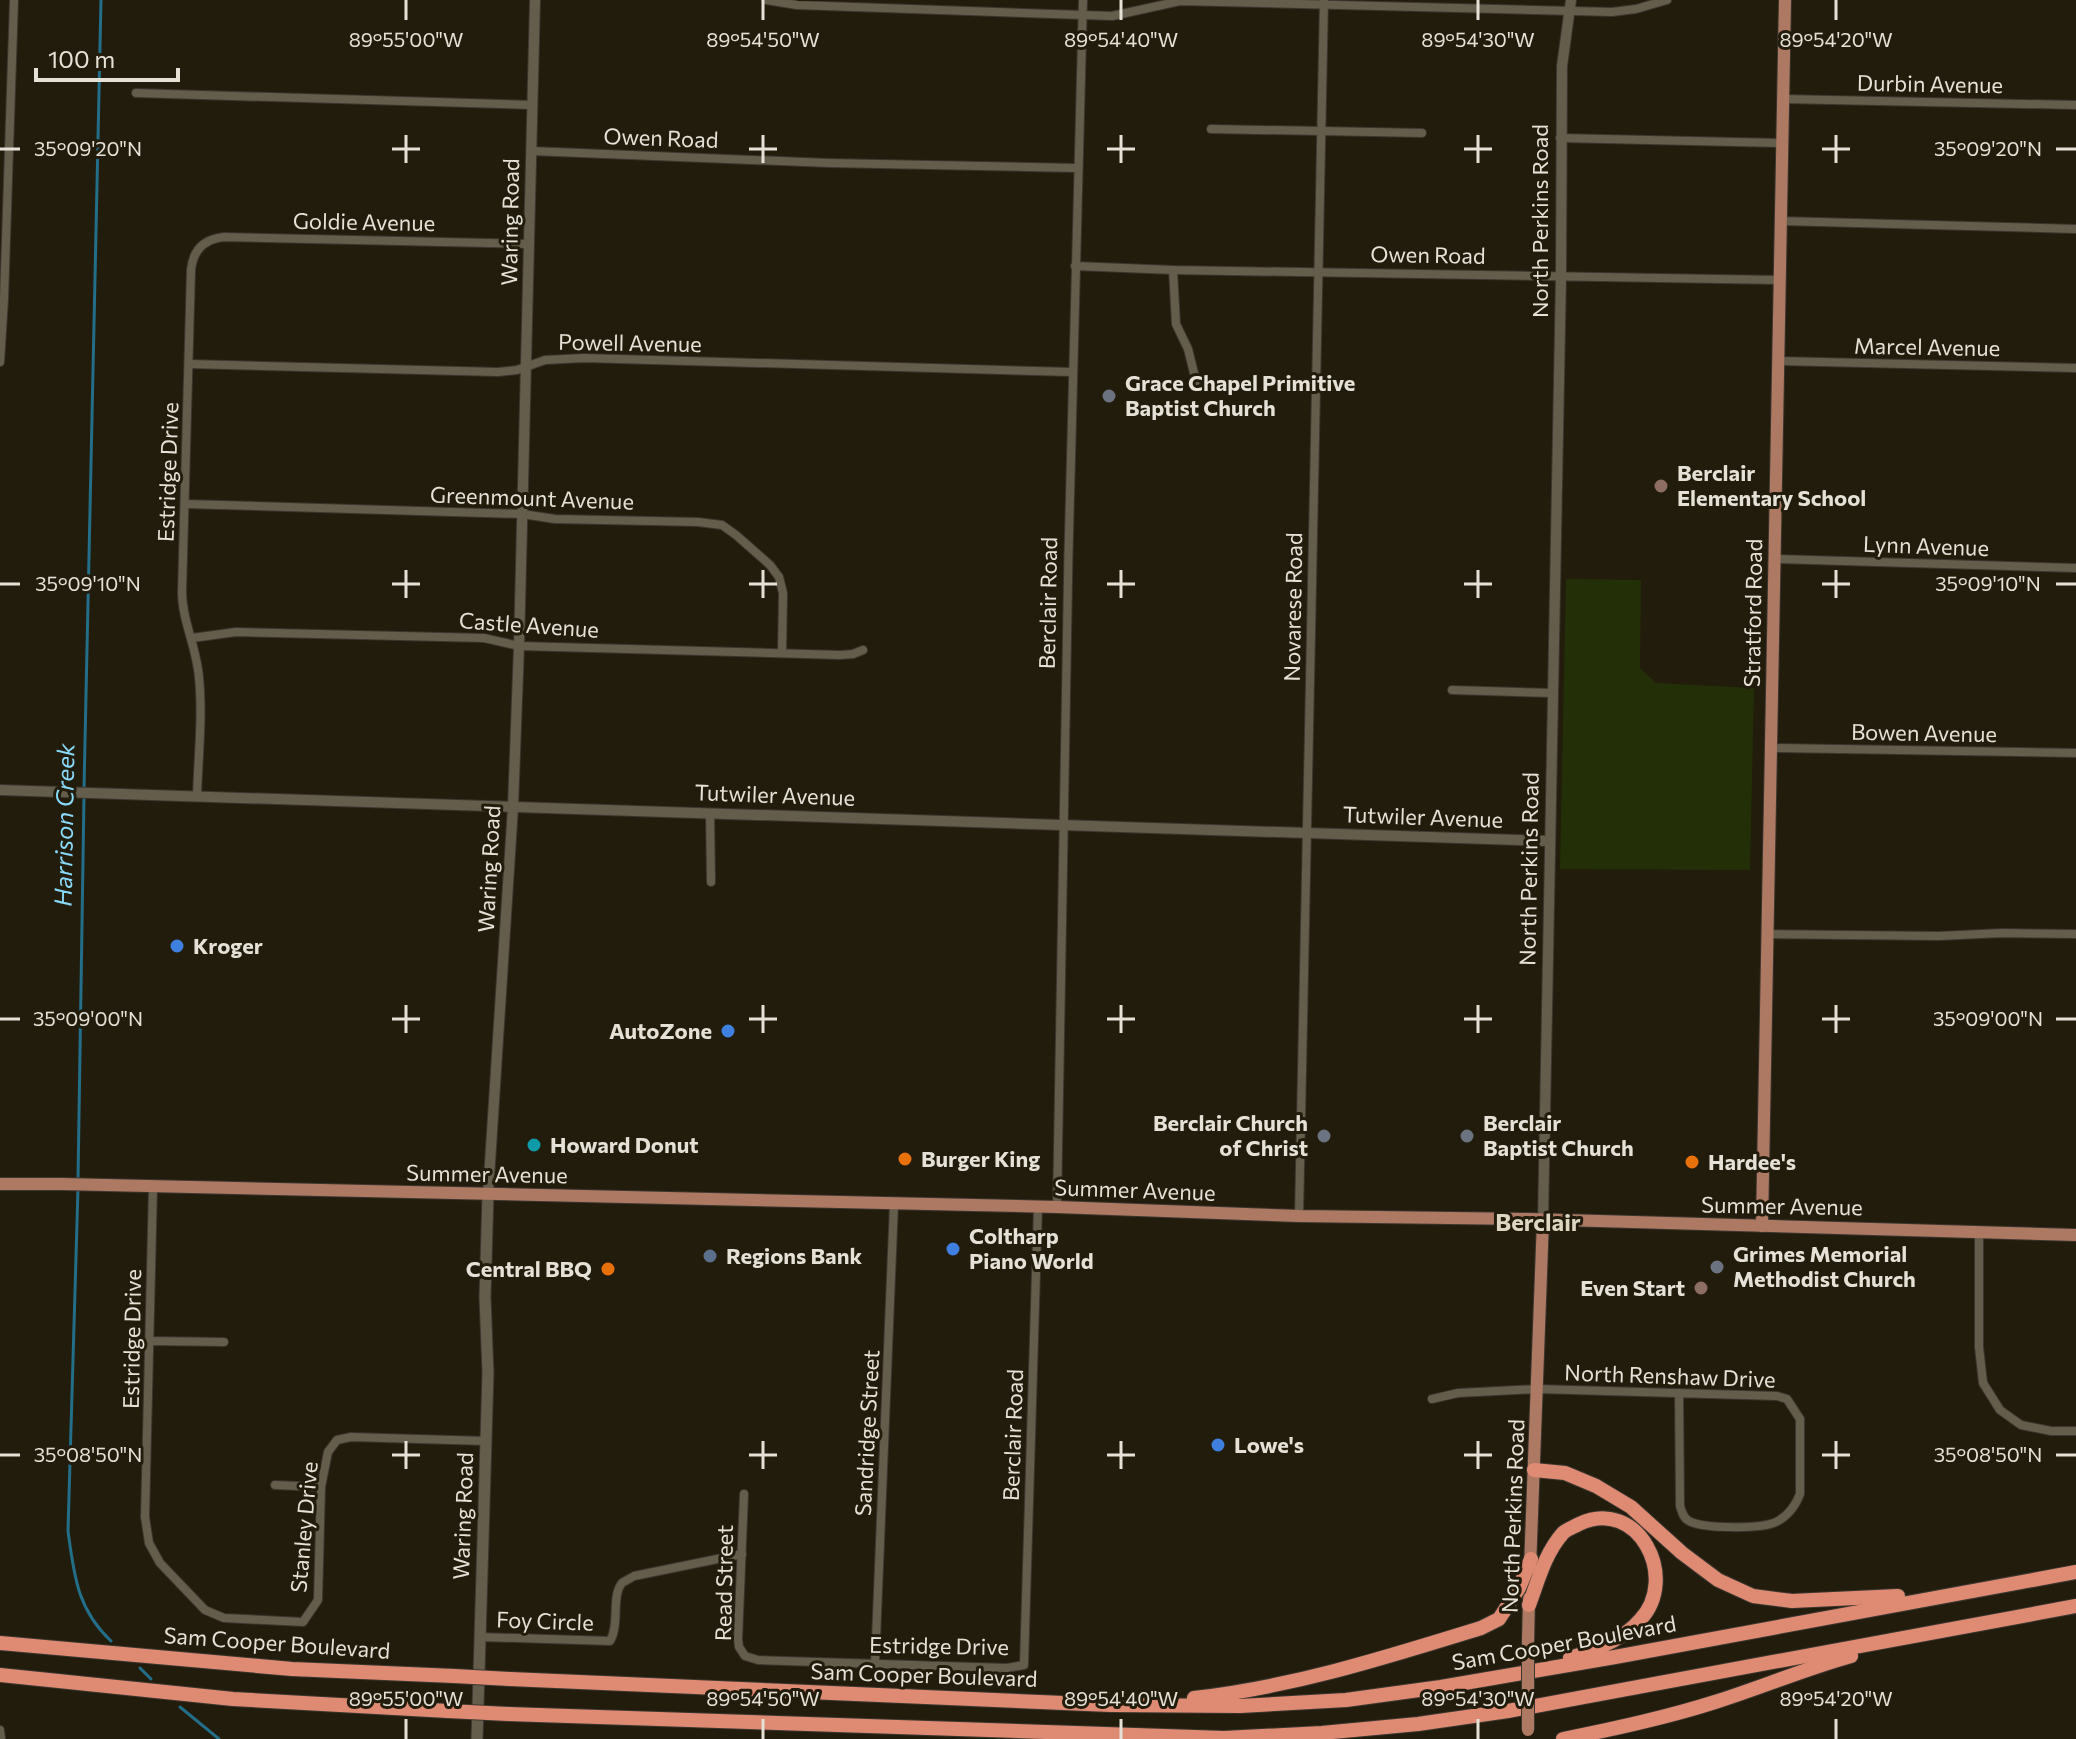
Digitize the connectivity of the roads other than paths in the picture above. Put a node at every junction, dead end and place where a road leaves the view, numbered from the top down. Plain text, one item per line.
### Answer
1 (14, 0) edge
2 (535, 0) edge
3 (766, 0) edge
4 (1083, 0) edge
5 (1202, 0) edge
6 (1667, 0) edge
7 (1785, 0) edge
8 (1324, 2) edge
9 (1452, 4) edge
10 (1570, 5) edge
11 (1083, 15) junction
12 (136, 93) dead end
13 (1783, 99) junction
14 (533, 105) junction
15 (2076, 105) edge
16 (1211, 129) dead end
17 (1320, 131) junction
18 (1422, 133) dead end
19 (1560, 138) junction
20 (1782, 143) junction
21 (531, 151) junction
22 (1077, 168) junction
23 (1781, 221) junction
24 (2076, 229) edge
25 (3, 233) edge
26 (529, 244) junction
27 (201, 246) joint
28 (1075, 266) junction
29 (1173, 270) junction
30 (1318, 271) junction
31 (1561, 275) junction
32 (1779, 280) junction
33 (1778, 361) junction
34 (0, 362) edge
35 (189, 364) junction
36 (527, 367) junction
37 (2076, 368) edge
38 (1072, 372) junction
39 (1196, 381) dead end
40 (185, 504) junction
41 (522, 514) junction
42 (1774, 559) junction
43 (2076, 568) edge
44 (192, 638) junction
45 (519, 646) junction
46 (863, 650) dead end
47 (782, 653) junction
48 (1452, 690) dead end
49 (1552, 693) junction
50 (1771, 748) junction
51 (2076, 753) edge
52 (0, 790) edge
53 (197, 797) junction
54 (513, 807) junction
55 (710, 813) junction
56 (1061, 824) junction
57 (1306, 834) junction
58 (1549, 841) junction
59 (711, 882) dead end
60 (1767, 934) junction
61 (2076, 934) edge
62 (0, 1184) edge
63 (153, 1187) junction
64 (488, 1194) junction
65 (894, 1204) junction
66 (1038, 1207) junction
67 (1057, 1207) junction
68 (1299, 1216) junction
69 (1543, 1220) junction
70 (1762, 1226) junction
71 (1979, 1231) junction
72 (2076, 1235) edge
73 (150, 1341) junction
74 (224, 1342) dead end
75 (1538, 1389) junction
76 (1679, 1393) junction
77 (1432, 1399) dead end
78 (2076, 1431) edge
79 (486, 1441) junction
80 (1534, 1470) junction
81 (275, 1485) dead end
82 (321, 1487) junction
83 (744, 1494) dead end
84 (742, 1554) junction
85 (1531, 1559) junction
86 (2076, 1572) edge
87 (1970, 1591) junction
88 (1529, 1605) junction
89 (2076, 1606) edge
90 (303, 1622) joint
91 (1940, 1631) junction
92 (480, 1637) junction
93 (0, 1643) edge
94 (758, 1660) joint
95 (875, 1663) junction
96 (1024, 1665) joint
97 (0, 1675) edge
98 (1514, 1675) junction
99 (1125, 1705) junction
100 (0, 1730) edge
101 (1027, 1733) junction
102 (1528, 1734) edge
103 (1, 1739) edge
104 (477, 1739) edge
105 (1051, 1739) edge
106 (1563, 1739) edge

1 - 25 street
2 - 14 street, Waring Road
3 - 11 street
4 - 11 street, Berclair Road
5 - 8 street
5 - 11 street
6 - 10 street
7 - 13 main road, Stratford Road
8 - 9 street
8 - 17 street, Novarese Road
9 - 10 street
10 - 19 street, North Perkins Road
11 - 22 street, Berclair Road
12 - 14 street
13 - 15 street, Durbin Avenue
13 - 20 main road, Stratford Road
14 - 21 street, Waring Road
16 - 17 street
17 - 18 street
17 - 30 street, Novarese Road
19 - 20 street
19 - 31 street, North Perkins Road
20 - 23 main road, Stratford Road
21 - 22 street, Owen Road
21 - 26 street, Waring Road
22 - 28 street, Berclair Road
23 - 24 street
23 - 32 main road, Stratford Road
25 - 34 street
26 - 27 street, Goldie Avenue
26 - 36 street, Waring Road
27 - 35 street, Estridge Drive
28 - 29 street, Owen Road
28 - 38 street, Berclair Road
29 - 30 street, Owen Road
29 - 39 street
30 - 31 street, Owen Road
30 - 57 street, Novarese Road
31 - 32 street, Owen Road
31 - 49 street, North Perkins Road
32 - 33 main road, Stratford Road
33 - 37 street, Marcel Avenue
33 - 42 main road, Stratford Road
35 - 36 street, Powell Avenue
35 - 40 street, Estridge Drive
36 - 38 street, Powell Avenue
36 - 41 street, Waring Road
38 - 56 street, Berclair Road
40 - 41 street, Greenmount Avenue
40 - 44 street, Estridge Drive
41 - 45 street, Waring Road
41 - 47 street, Greenmount Avenue
42 - 43 street, Lynn Avenue
42 - 50 main road, Stratford Road
44 - 45 street, Castle Avenue
44 - 53 street, Estridge Drive
45 - 47 street, Castle Avenue
45 - 54 street, Waring Road
46 - 47 street, Castle Avenue
48 - 49 street
49 - 58 street, North Perkins Road
50 - 51 street, Bowen Avenue
50 - 60 main road, Stratford Road
52 - 53 street, Tutwiler Avenue
53 - 54 street, Tutwiler Avenue
54 - 55 street, Tutwiler Avenue
54 - 64 street, Waring Road
55 - 56 street, Tutwiler Avenue
55 - 59 street
56 - 57 street, Tutwiler Avenue
56 - 67 street, Berclair Road
57 - 58 street, Tutwiler Avenue
57 - 68 street, Novarese Road
58 - 69 street, North Perkins Road
60 - 61 street
60 - 70 main road, Stratford Road
62 - 63 main road, Summer Avenue
63 - 64 main road, Summer Avenue
63 - 73 street, Estridge Drive
64 - 65 main road, Summer Avenue
64 - 79 main road, Waring Road
65 - 66 main road, Summer Avenue
65 - 95 street, Sandridge Street
66 - 67 main road, Summer Avenue
66 - 96 street, Berclair Road
67 - 68 main road, Summer Avenue
68 - 69 main road, Summer Avenue
69 - 70 main road, Summer Avenue
69 - 75 main road, North Perkins Road
70 - 71 main road, Summer Avenue
71 - 72 main road, Summer Avenue
71 - 78 street
73 - 74 street
73 - 90 street, Estridge Drive
75 - 76 street, North Renshaw Drive
75 - 77 street, North Renshaw Drive
75 - 80 main road, North Perkins Road
76 - 76 street, North Renshaw Drive
79 - 82 street, Stanley Drive
79 - 92 main road, Waring Road
80 - 85 main road, North Perkins Road
80 - 87 highway
81 - 82 street
82 - 90 street, Stanley Drive
83 - 84 street, Read Street
84 - 92 street, Foy Circle
84 - 94 street, Read Street
85 - 88 main road, North Perkins Road
85 - 99 highway
86 - 87 highway, Sam Cooper Boulevard
87 - 98 highway, Sam Cooper Boulevard
88 - 98 highway
88 - 102 main road, North Perkins Road, bridge
89 - 91 highway
91 - 101 highway
91 - 106 highway
92 - 104 main road, Waring Road
93 - 99 highway, Sam Cooper Boulevard, bridge
94 - 95 street, Estridge Drive
95 - 96 street, Estridge Drive
97 - 101 highway, bridge
98 - 99 highway, Sam Cooper Boulevard
100 - 103 street
101 - 105 highway

